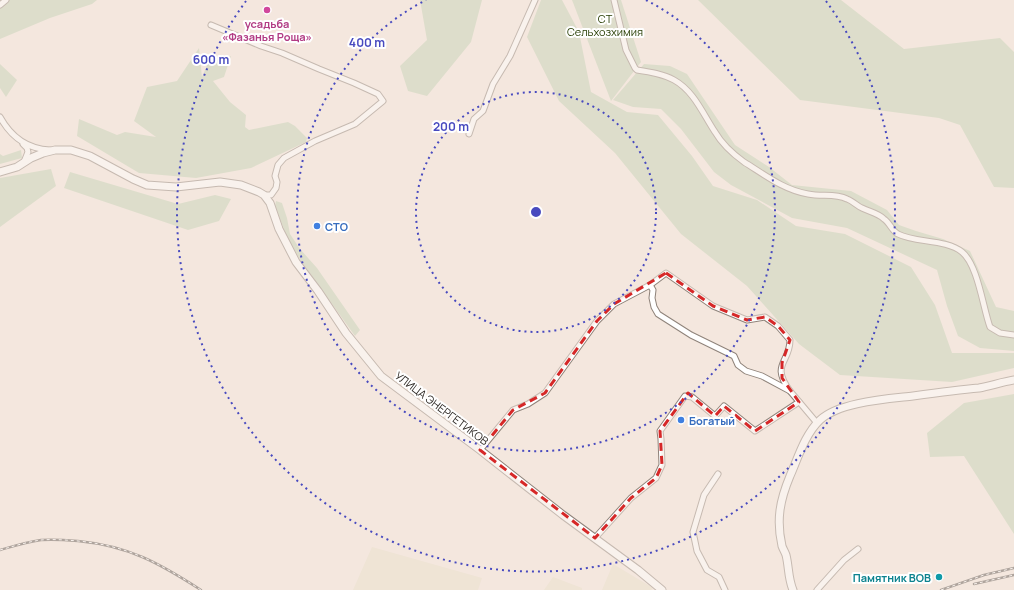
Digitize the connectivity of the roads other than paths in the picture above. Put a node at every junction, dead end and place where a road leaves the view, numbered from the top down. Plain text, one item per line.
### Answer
1 (6, 0) edge
2 (535, 0) edge
3 (614, 0) edge
4 (0, 5) edge
5 (211, 25) dead end
6 (0, 118) edge
7 (469, 134) dead end
8 (21, 142) junction
9 (55, 150) junction
10 (24, 163) junction
11 (0, 172) edge
12 (267, 195) junction
13 (650, 285) junction
14 (1014, 335) edge
15 (1014, 380) edge
16 (790, 391) junction
17 (799, 402) junction
18 (817, 423) junction
19 (480, 450) junction
20 (718, 474) dead end
21 (595, 538) junction
22 (858, 549) dead end
23 (662, 590) edge
24 (725, 590) edge
25 (793, 590) edge
26 (817, 590) edge

1 - 4 street
2 - 7 street
3 - 14 street
5 - 12 street
6 - 8 street
8 - 9 street
8 - 10 street
9 - 10 main road
9 - 12 main road
10 - 11 main road
12 - 19 main road, УЛИЦА ЭНЕРГЕТИКОВ
13 - 16 street
13 - 16 street
13 - 19 street
15 - 18 main road
16 - 17 street
17 - 18 street
17 - 21 street
18 - 25 main road
19 - 21 main road, УЛИЦА ЭНЕРГЕТИКОВ
20 - 24 street
21 - 23 main road, УЛИЦА ЭНЕРГЕТИКОВ
22 - 26 street

